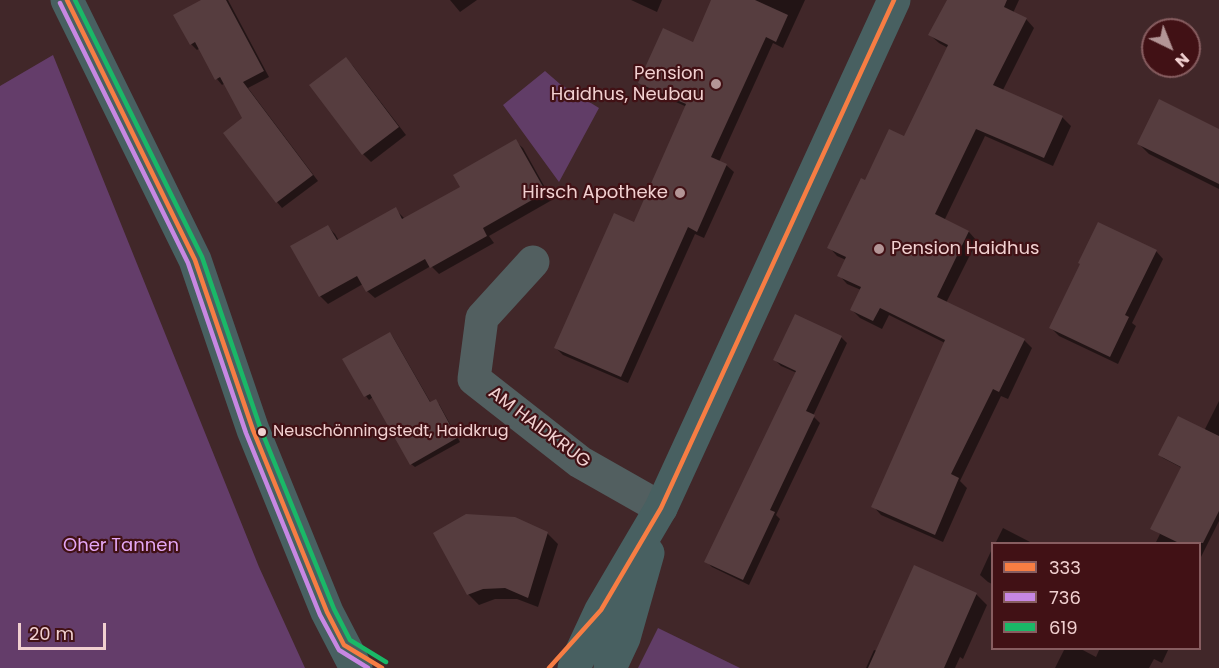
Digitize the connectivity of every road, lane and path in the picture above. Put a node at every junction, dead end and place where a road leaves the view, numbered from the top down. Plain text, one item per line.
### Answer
1 (67, 0) edge
2 (894, 0) edge
3 (533, 262) dead end
4 (661, 508) junction
5 (601, 610) junction
6 (350, 657) edge
7 (382, 668) edge
8 (549, 668) edge
9 (574, 668) edge
10 (610, 668) edge

1 - 6 main road
2 - 4 main road
3 - 4 street, AM HAIDKRUG
4 - 5 main road
4 - 10 main road
5 - 8 main road
5 - 9 main road
6 - 7 main road

